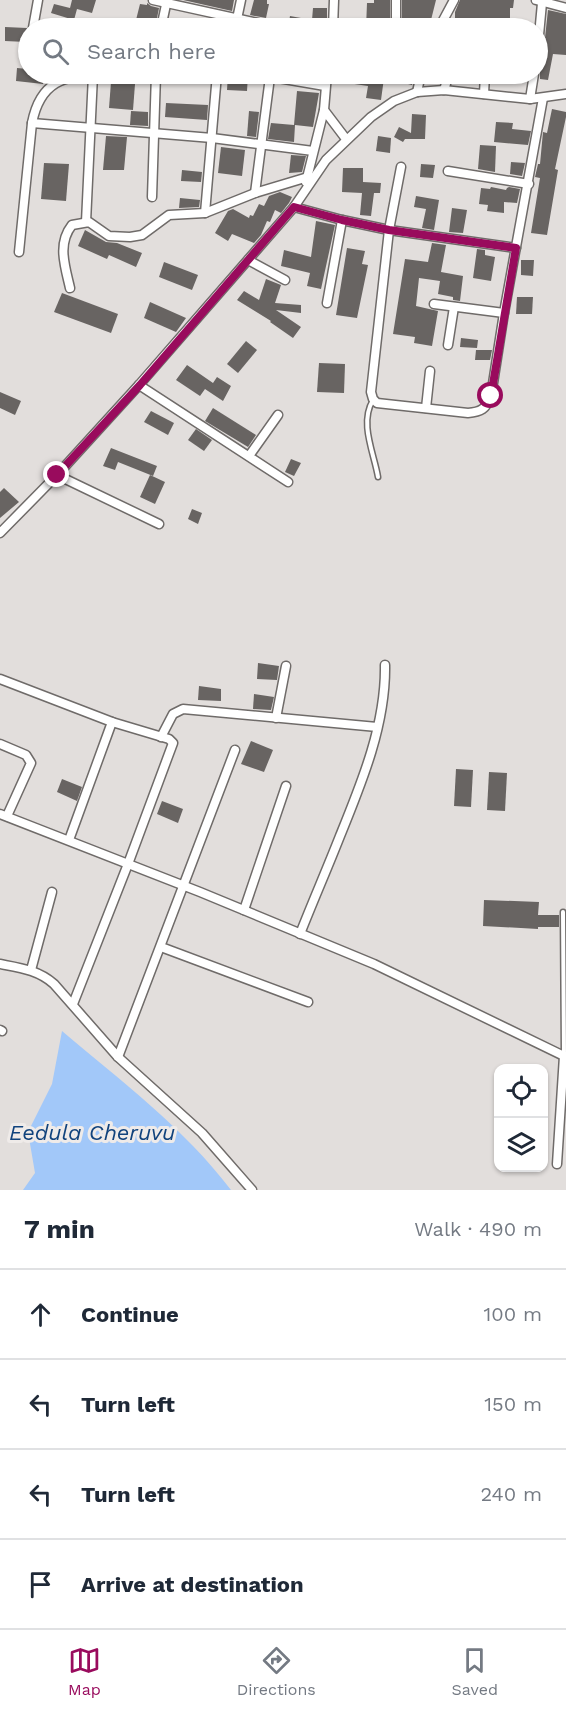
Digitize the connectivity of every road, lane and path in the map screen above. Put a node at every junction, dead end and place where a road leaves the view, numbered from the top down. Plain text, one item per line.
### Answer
1 (38, 0) edge
2 (153, 0) edge
3 (241, 0) edge
4 (334, 0) edge
5 (396, 0) edge
6 (454, 0) edge
7 (539, 1) edge
8 (167, 2) edge
9 (566, 8) edge
10 (35, 18) edge
11 (163, 18) edge
12 (233, 18) edge
13 (237, 18) edge
14 (333, 18) edge
15 (396, 18) edge
16 (443, 18) edge
17 (538, 18) edge
18 (54, 84) edge
19 (92, 84) edge
20 (156, 84) edge
21 (216, 84) edge
22 (269, 84) edge
23 (311, 84) edge
24 (419, 84) edge
25 (446, 84) edge
26 (484, 84) edge
27 (532, 84) edge
28 (325, 86) joint
29 (444, 90) junction
30 (417, 92) junction
31 (484, 94) junction
32 (566, 94) edge
33 (530, 99) junction
34 (543, 99) junction
35 (324, 110) junction
36 (32, 123) junction
37 (89, 127) junction
38 (155, 134) junction
39 (212, 138) junction
40 (346, 140) junction
41 (261, 144) junction
42 (313, 151) junction
43 (401, 167) dead end
44 (448, 171) dead end
45 (308, 177) junction
46 (529, 184) junction
47 (304, 191) junction
48 (255, 193) junction
49 (152, 197) dead end
50 (294, 207) junction
51 (205, 213) junction
52 (342, 220) junction
53 (86, 222) junction
54 (389, 230) junction
55 (516, 248) junction
56 (19, 252) dead end
57 (248, 260) junction
58 (285, 280) dead end
59 (70, 288) dead end
60 (327, 303) dead end
61 (434, 304) dead end
62 (454, 307) junction
63 (504, 313) junction
64 (448, 345) dead end
65 (430, 371) dead end
66 (140, 385) junction
67 (373, 399) junction
68 (426, 408) junction
69 (278, 415) dead end
70 (249, 456) junction
71 (57, 475) junction
72 (378, 477) dead end
73 (288, 482) dead end
74 (159, 524) dead end
75 (0, 533) edge
76 (385, 665) dead end
77 (286, 666) dead end
78 (0, 679) edge
79 (276, 718) junction
80 (112, 722) junction
81 (377, 727) junction
82 (161, 737) junction
83 (0, 744) edge
84 (235, 750) dead end
85 (286, 786) dead end
86 (4, 815) edge
87 (69, 840) junction
88 (128, 864) junction
89 (185, 886) junction
90 (52, 892) dead end
91 (244, 910) junction
92 (563, 912) dead end
93 (300, 933) junction
94 (161, 947) junction
95 (0, 964) edge
96 (31, 970) junction
97 (308, 1002) dead end
98 (73, 1004) junction
99 (565, 1056) edge
100 (118, 1057) junction
101 (557, 1164) dead end
102 (252, 1190) edge

1 - 10 street
2 - 8 street
3 - 13 street
4 - 14 street
5 - 15 street
6 - 16 street
7 - 9 street
7 - 17 street
8 - 11 street
8 - 12 street
18 - 36 street
19 - 37 street
20 - 38 street
21 - 39 street
22 - 41 street
23 - 28 street
24 - 30 street
25 - 29 street
26 - 31 street
27 - 33 street
28 - 35 street
29 - 30 street
29 - 31 street
30 - 40 street
31 - 33 street
32 - 34 street
33 - 34 street
34 - 46 street
35 - 40 street
35 - 42 street
36 - 37 street
36 - 56 street
37 - 38 street
37 - 53 street
38 - 39 street
38 - 49 street
39 - 41 street
39 - 51 street
40 - 47 street
41 - 42 street
41 - 48 street
42 - 45 street
43 - 54 street
44 - 46 street
45 - 47 street
45 - 48 street
46 - 55 street
47 - 50 street
48 - 51 street
50 - 52 street
50 - 57 street
51 - 53 street
52 - 54 street
52 - 60 street
53 - 59 street
54 - 55 street
54 - 67 street
55 - 63 street
57 - 58 street
57 - 66 street
61 - 62 street
62 - 63 street
62 - 64 street
63 - 68 street
65 - 68 street
66 - 70 street
66 - 71 street
67 - 68 street
67 - 72 lane
69 - 70 street
70 - 73 street
71 - 74 street
71 - 75 street
76 - 81 street
77 - 79 street
78 - 80 street
79 - 81 street
79 - 82 street
80 - 82 street
80 - 87 street
81 - 93 street
82 - 88 street
83 - 86 street
84 - 89 street
85 - 91 street
86 - 87 street
87 - 88 street
88 - 89 street
88 - 98 street
89 - 91 street
89 - 94 street
90 - 96 street
91 - 93 street
92 - 99 lane
93 - 99 street
94 - 97 street
94 - 100 street
95 - 96 street
96 - 98 street
98 - 100 street
99 - 101 street
100 - 102 street

